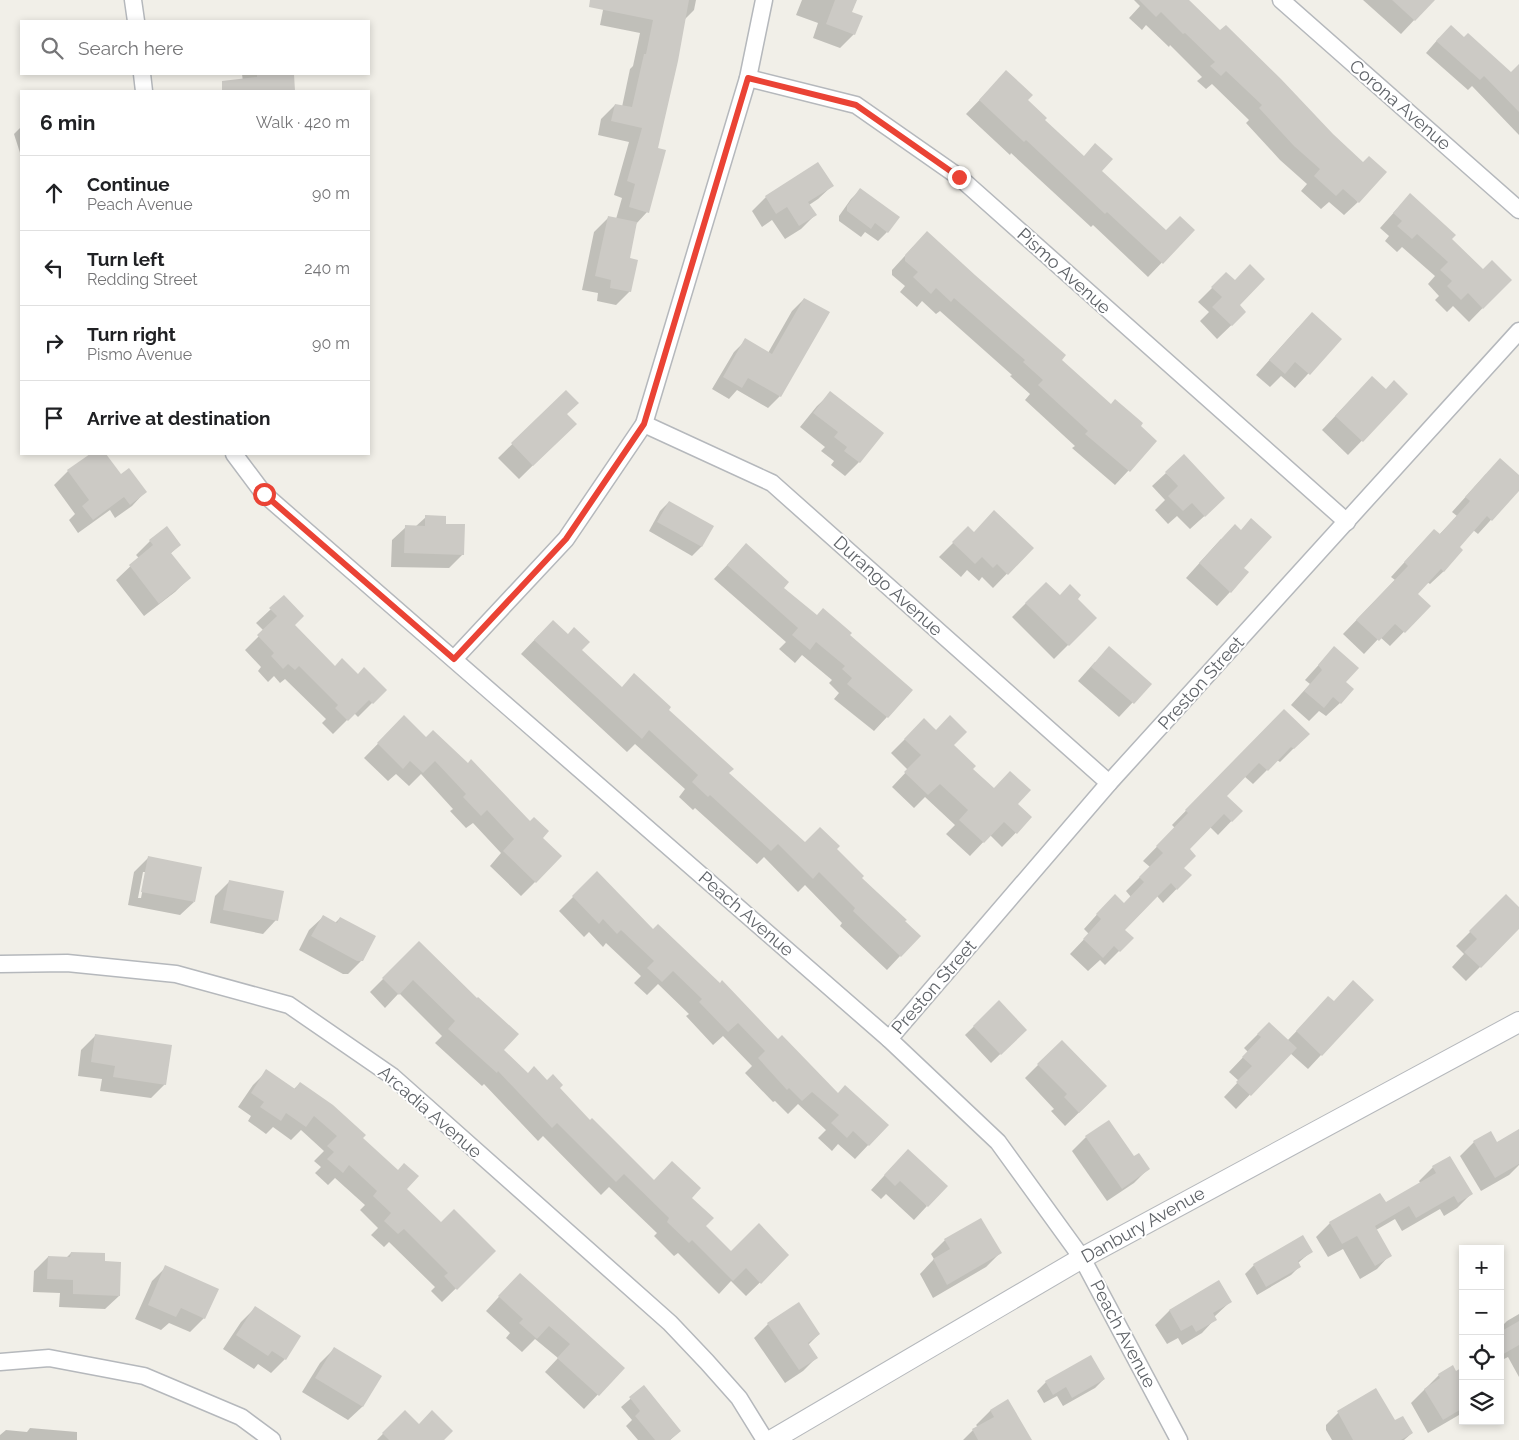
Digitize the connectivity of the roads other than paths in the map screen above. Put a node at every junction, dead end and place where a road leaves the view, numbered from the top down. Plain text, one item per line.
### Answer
1 (133, 0) edge
2 (764, 0) edge
3 (1281, 0) edge
4 (136, 20) edge
5 (142, 75) edge
6 (748, 78) junction
7 (144, 90) edge
8 (1519, 210) edge
9 (1519, 331) edge
10 (644, 424) junction
11 (235, 455) edge
12 (1347, 522) junction
13 (454, 659) junction
14 (1109, 783) junction
15 (0, 964) edge
16 (1519, 1022) edge
17 (889, 1039) junction
18 (1082, 1258) junction
19 (0, 1362) edge
20 (272, 1440) edge
21 (765, 1440) edge
22 (772, 1440) edge
23 (1179, 1440) edge

1 - 4 street
2 - 6 street
3 - 8 street, Corona Avenue
5 - 7 street
6 - 10 street
6 - 12 street, Pismo Avenue
9 - 12 street, Preston Street
10 - 13 street
10 - 14 street, Durango Avenue
11 - 13 street, Peach Avenue
12 - 14 street, Preston Street
13 - 17 street, Peach Avenue
14 - 17 street, Preston Street
15 - 21 street, Arcadia Avenue
16 - 18 street, Danbury Avenue
17 - 18 street, Peach Avenue
18 - 22 street, Danbury Avenue
18 - 23 street, Peach Avenue
19 - 20 street

